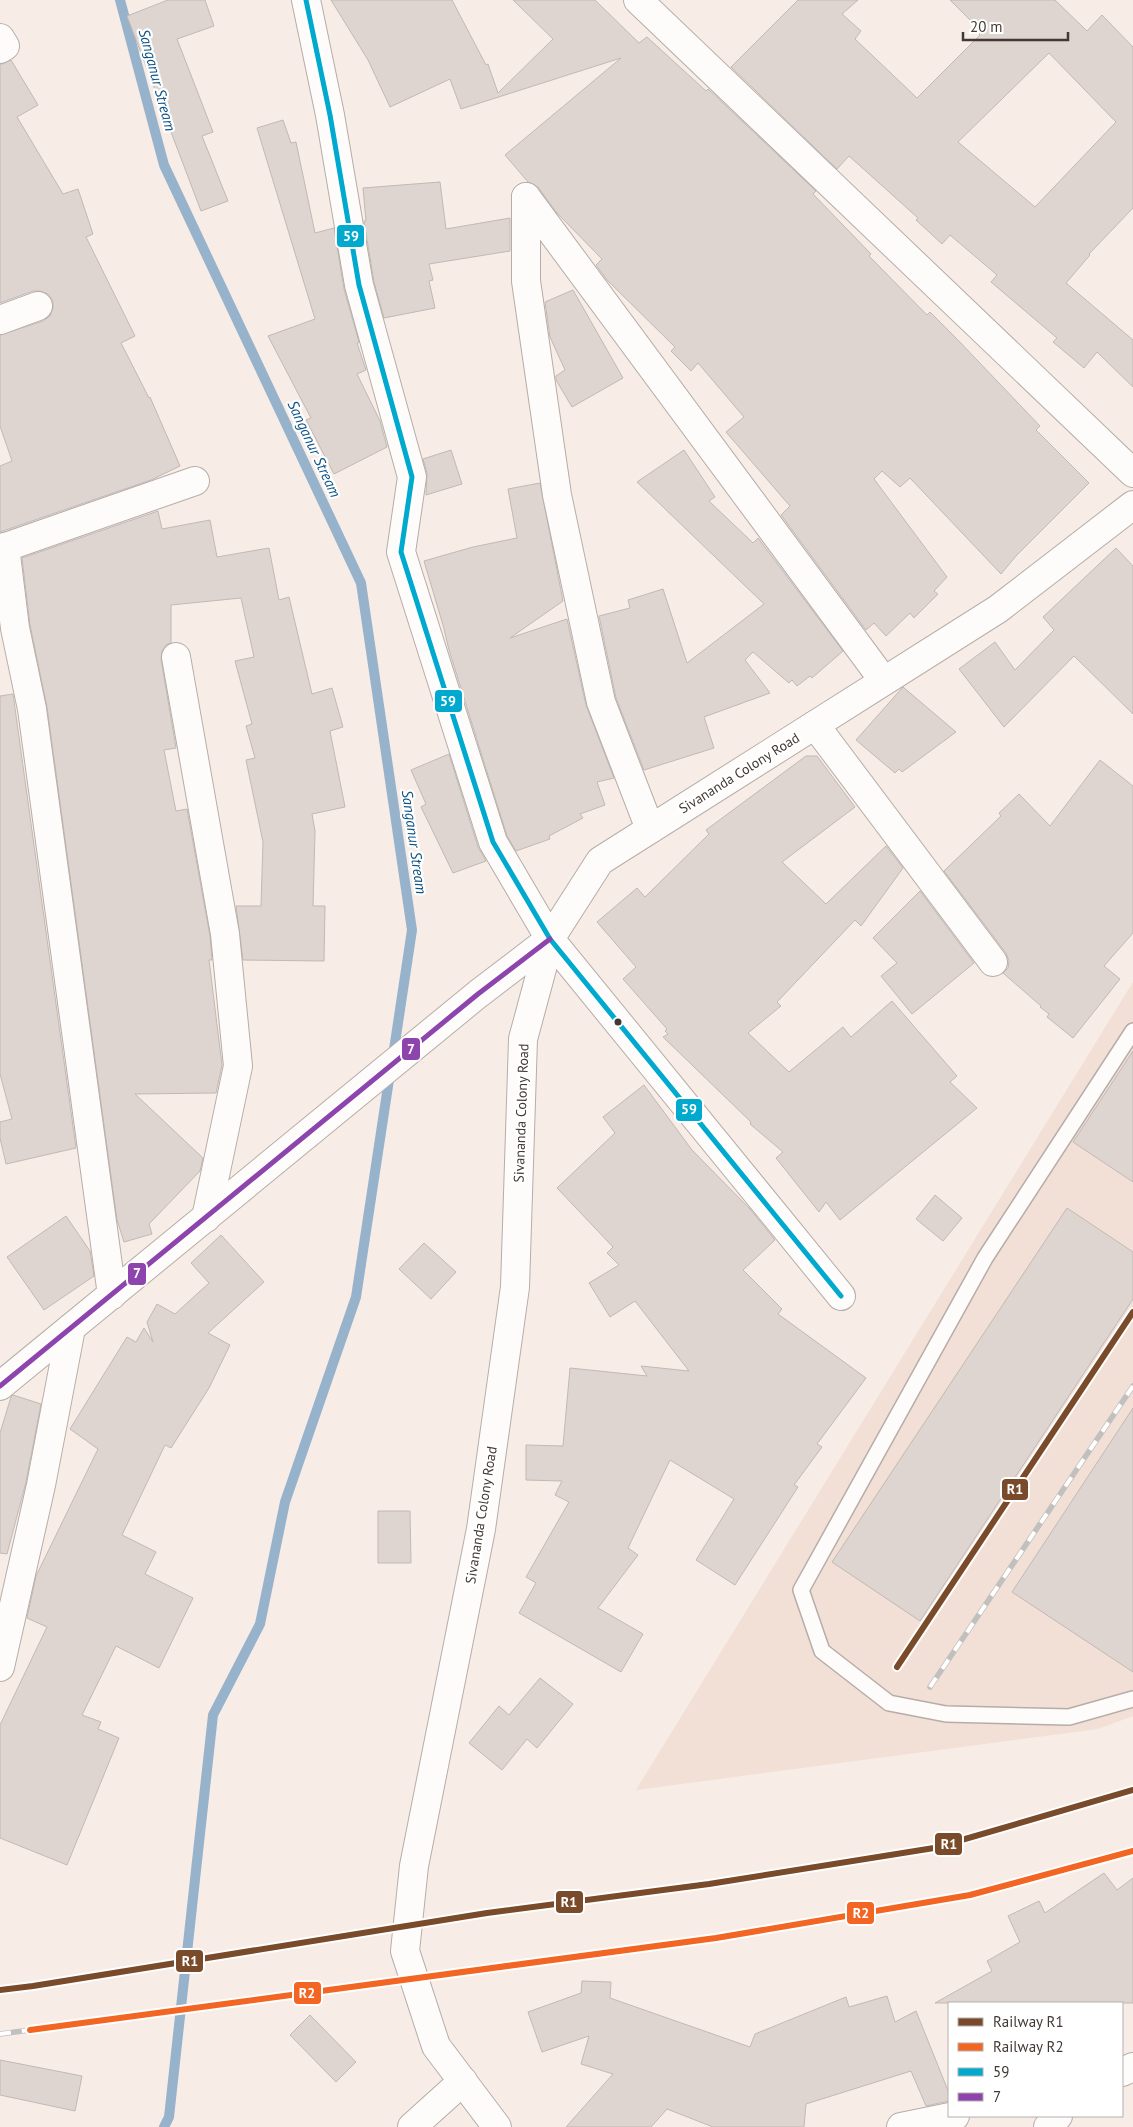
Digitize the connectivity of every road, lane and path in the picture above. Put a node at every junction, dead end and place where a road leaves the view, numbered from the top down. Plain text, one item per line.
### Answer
1 (306, 0) edge
2 (638, 0) edge
3 (0, 38) edge
4 (0, 48) edge
5 (38, 306) dead end
6 (0, 320) edge
7 (1133, 473) edge
8 (195, 481) dead end
9 (1133, 504) edge
10 (3, 548) edge
11 (176, 657) dead end
12 (884, 681) junction
13 (815, 725) junction
14 (650, 829) junction
15 (550, 939) junction
16 (993, 962) dead end
17 (1133, 1031) edge
18 (206, 1218) junction
19 (112, 1295) junction
20 (841, 1296) dead end
21 (71, 1328) junction
22 (0, 1386) edge
23 (0, 1668) edge
24 (1133, 1699) edge
25 (463, 2081) junction
26 (950, 2117) edge
27 (1057, 2117) edge
28 (412, 2127) edge
29 (497, 2127) edge
30 (901, 2127) edge
31 (1048, 2127) edge

1 - 15 street
2 - 7 street
3 - 4 street
5 - 6 street
8 - 10 street
9 - 12 street, Sivananda Colony Road
10 - 19 street
11 - 18 street
12 - 13 street, Sivananda Colony Road
12 - 14 street
13 - 14 street, Sivananda Colony Road
13 - 16 street
14 - 15 street, Sivananda Colony Road
15 - 18 street
15 - 20 street
15 - 25 street, Sivananda Colony Road
17 - 24 lane
18 - 19 street
19 - 21 street
21 - 22 street
21 - 23 street
25 - 28 street
25 - 29 street, Sivananda Colony Road
26 - 30 street
27 - 31 street

